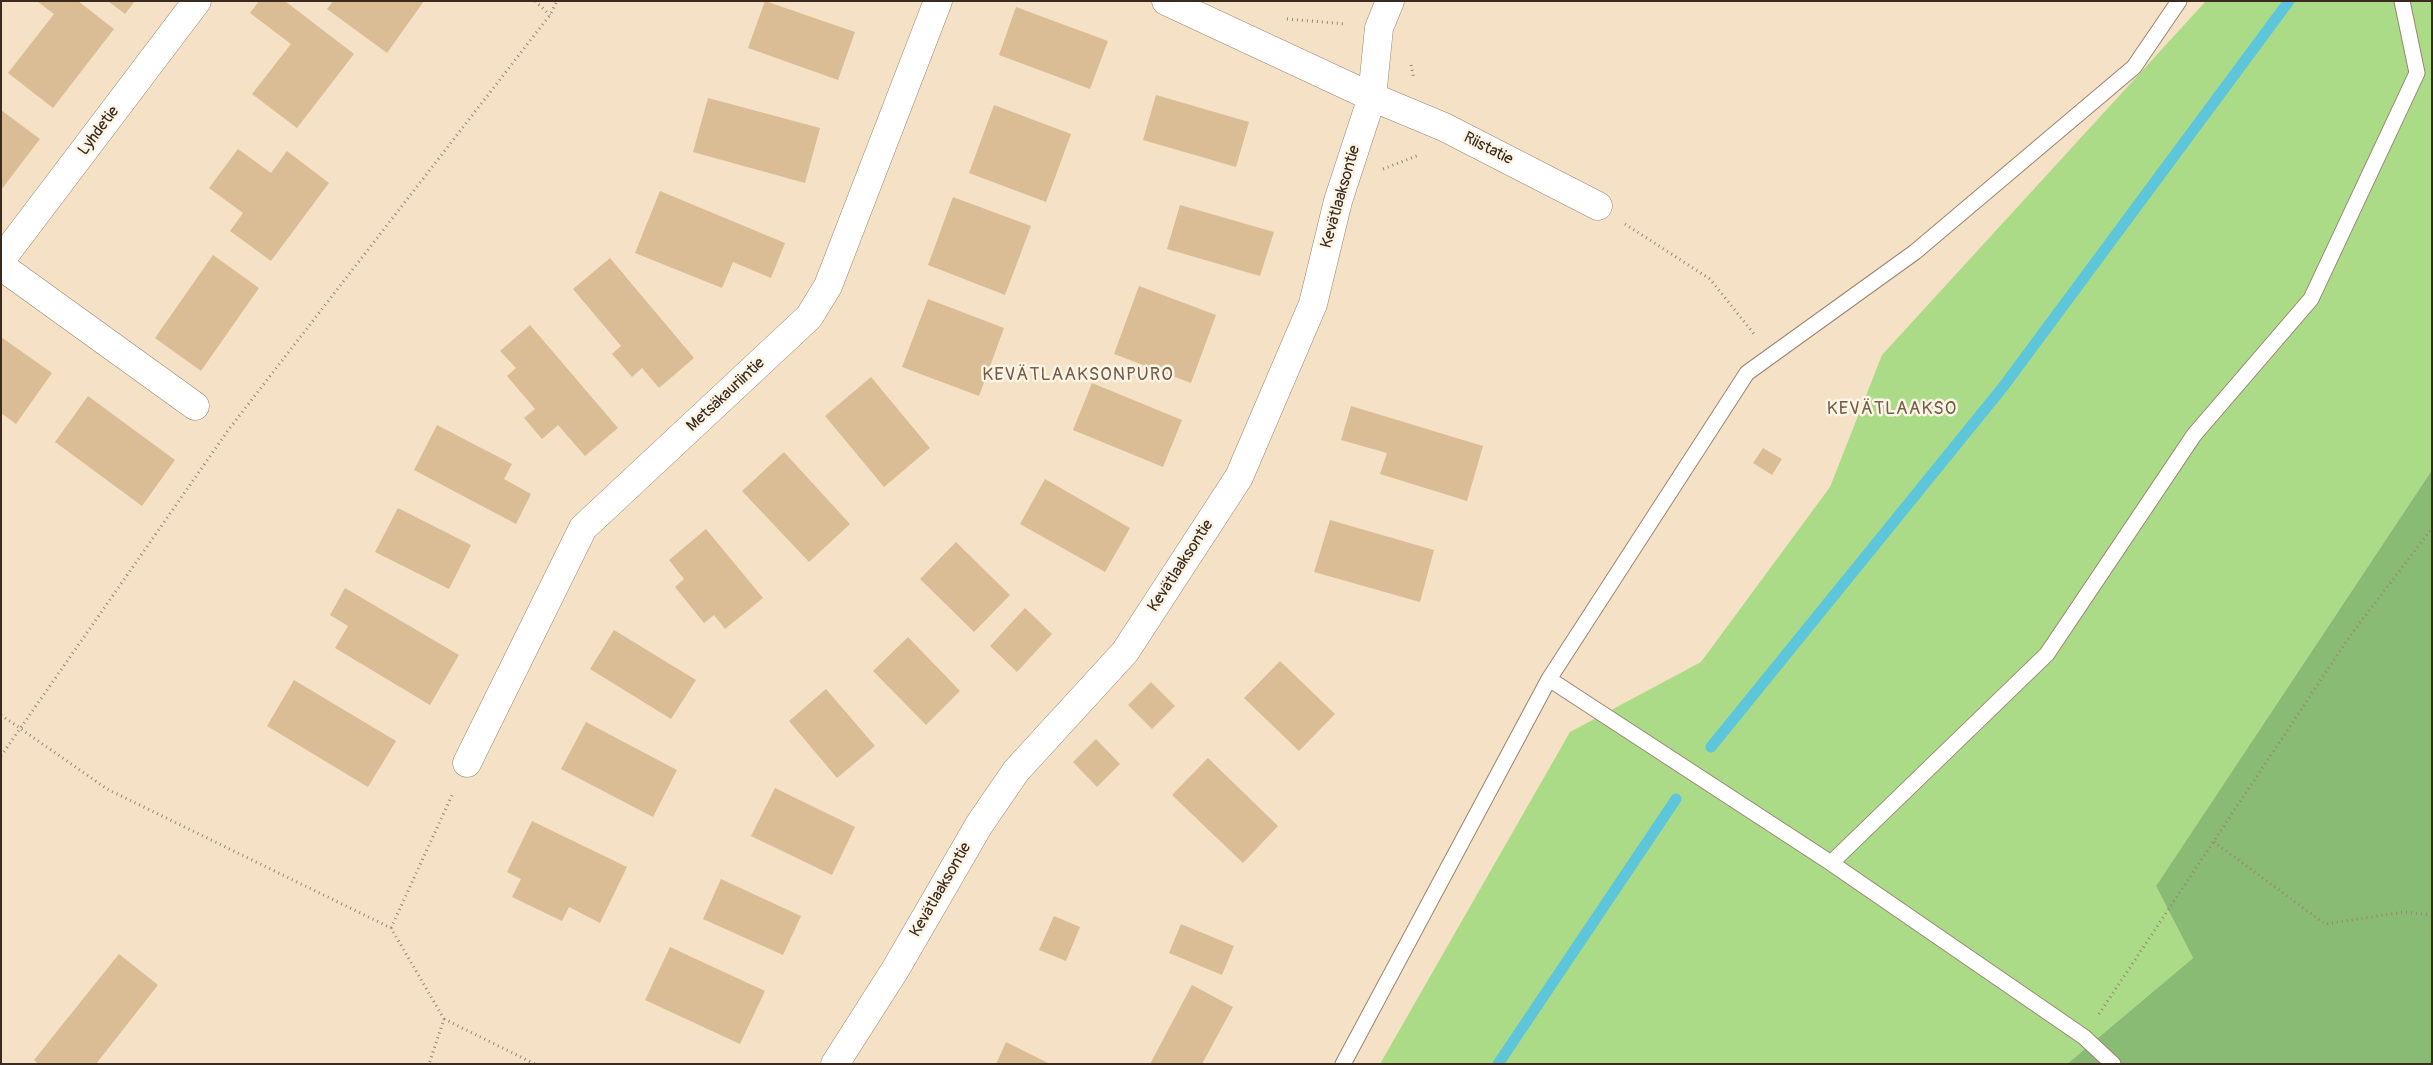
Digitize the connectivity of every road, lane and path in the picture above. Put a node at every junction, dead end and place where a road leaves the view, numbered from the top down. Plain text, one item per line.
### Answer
1 (197, 1) edge
2 (535, 1) edge
3 (557, 1) edge
4 (938, 1) edge
5 (1166, 1) edge
6 (1390, 1) edge
7 (2179, 1) edge
8 (2402, 1) edge
9 (550, 14) junction
10 (1279, 18) dead end
11 (1379, 28) junction
12 (1410, 62) dead end
13 (1421, 84) dead end
14 (1372, 97) junction
15 (1598, 206) joint
16 (1, 260) edge
17 (1, 266) edge
18 (1771, 355) junction
19 (196, 406) dead end
20 (2432, 528) edge
21 (1549, 679) junction
22 (1, 715) edge
23 (20, 728) junction
24 (1, 756) edge
25 (467, 763) joint
26 (2214, 842) junction
27 (1831, 863) junction
28 (2432, 915) edge
29 (391, 928) junction
30 (444, 1019) junction
31 (2084, 1037) junction
32 (430, 1064) edge
33 (535, 1064) edge
34 (836, 1064) edge
35 (1343, 1064) edge
36 (2113, 1064) edge

1 - 16 street, Lyhdetie
2 - 9 path
3 - 9 path
4 - 25 street, Metsäkauriintie
5 - 14 street, Riistatie
6 - 11 street, Kevätlaaksontie
7 - 18 lane
8 - 27 lane
9 - 23 path
10 - 11 path
11 - 14 street, Kevätlaaksontie
12 - 13 path
14 - 15 street, Riistatie
14 - 34 street, Kevätlaaksontie
15 - 18 path
17 - 19 street
18 - 21 lane
20 - 26 path
21 - 27 lane
21 - 35 lane
22 - 23 path
23 - 24 path
23 - 29 path
25 - 29 path
26 - 28 path
26 - 31 path
27 - 31 lane
29 - 30 path
30 - 32 path
30 - 33 path
31 - 36 lane

